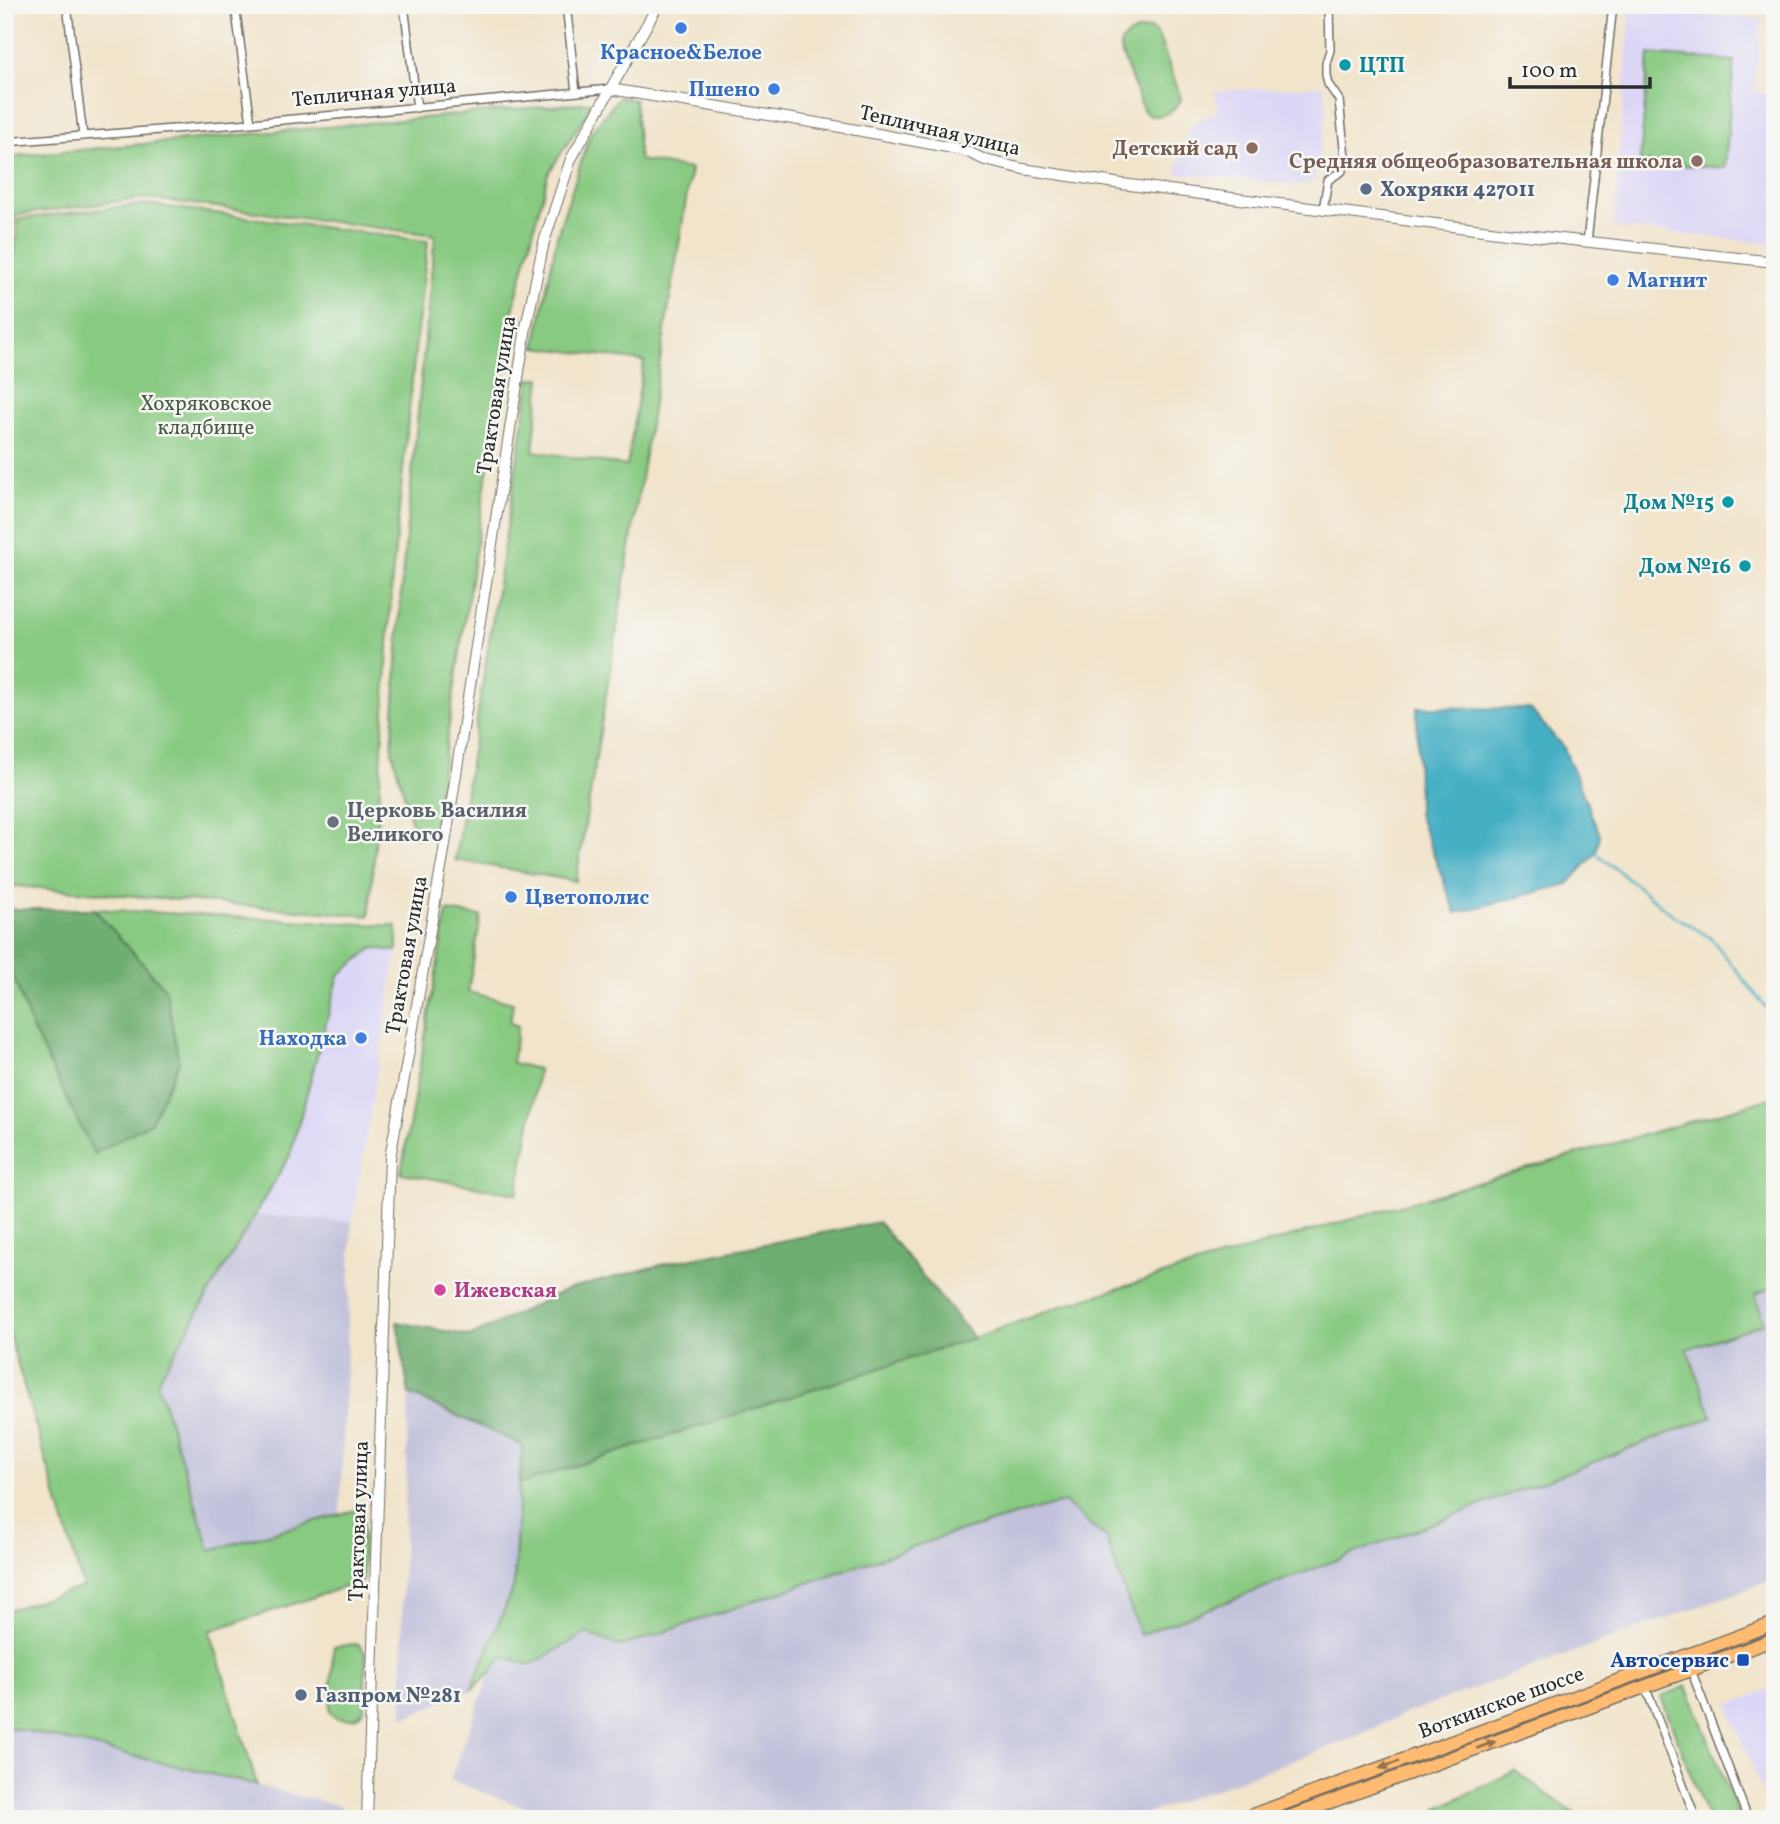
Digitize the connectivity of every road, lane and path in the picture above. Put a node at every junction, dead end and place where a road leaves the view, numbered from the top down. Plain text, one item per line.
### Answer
1 (67, 5) edge
2 (235, 5) edge
3 (404, 5) edge
4 (566, 5) edge
5 (658, 5) edge
6 (1329, 5) edge
7 (1613, 5) edge
8 (1742, 5) edge
9 (1775, 7) edge
10 (610, 89) junction
11 (576, 92) junction
12 (417, 108) junction
13 (251, 123) junction
14 (83, 136) junction
15 (5, 142) edge
16 (1323, 209) junction
17 (1587, 242) junction
18 (1775, 262) edge
19 (1775, 1623) edge
20 (1775, 1639) edge
21 (1691, 1670) junction
22 (1645, 1686) junction
23 (367, 1819) edge
24 (1242, 1819) edge
25 (1284, 1819) edge
26 (1696, 1819) edge
27 (1748, 1819) edge

1 - 14 street
2 - 13 street
3 - 12 street
4 - 11 street
5 - 10 street, Трактовая улица
6 - 16 street
7 - 17 street
8 - 9 street
10 - 11 street, Тепличная улица
10 - 16 street, Тепличная улица
10 - 23 street, Трактовая улица
11 - 12 street, Тепличная улица
12 - 13 street, Тепличная улица
13 - 14 street, Тепличная улица
14 - 15 street, Тепличная улица
16 - 17 street, Тепличная улица
17 - 18 street, Тепличная улица
19 -> 24 main road, Воткинское шоссе
20 - 21 main road, Воткинское шоссе
21 - 22 main road, Воткинское шоссе
21 - 27 street
25 -> 22 main road, Воткинское шоссе
22 - 26 street

